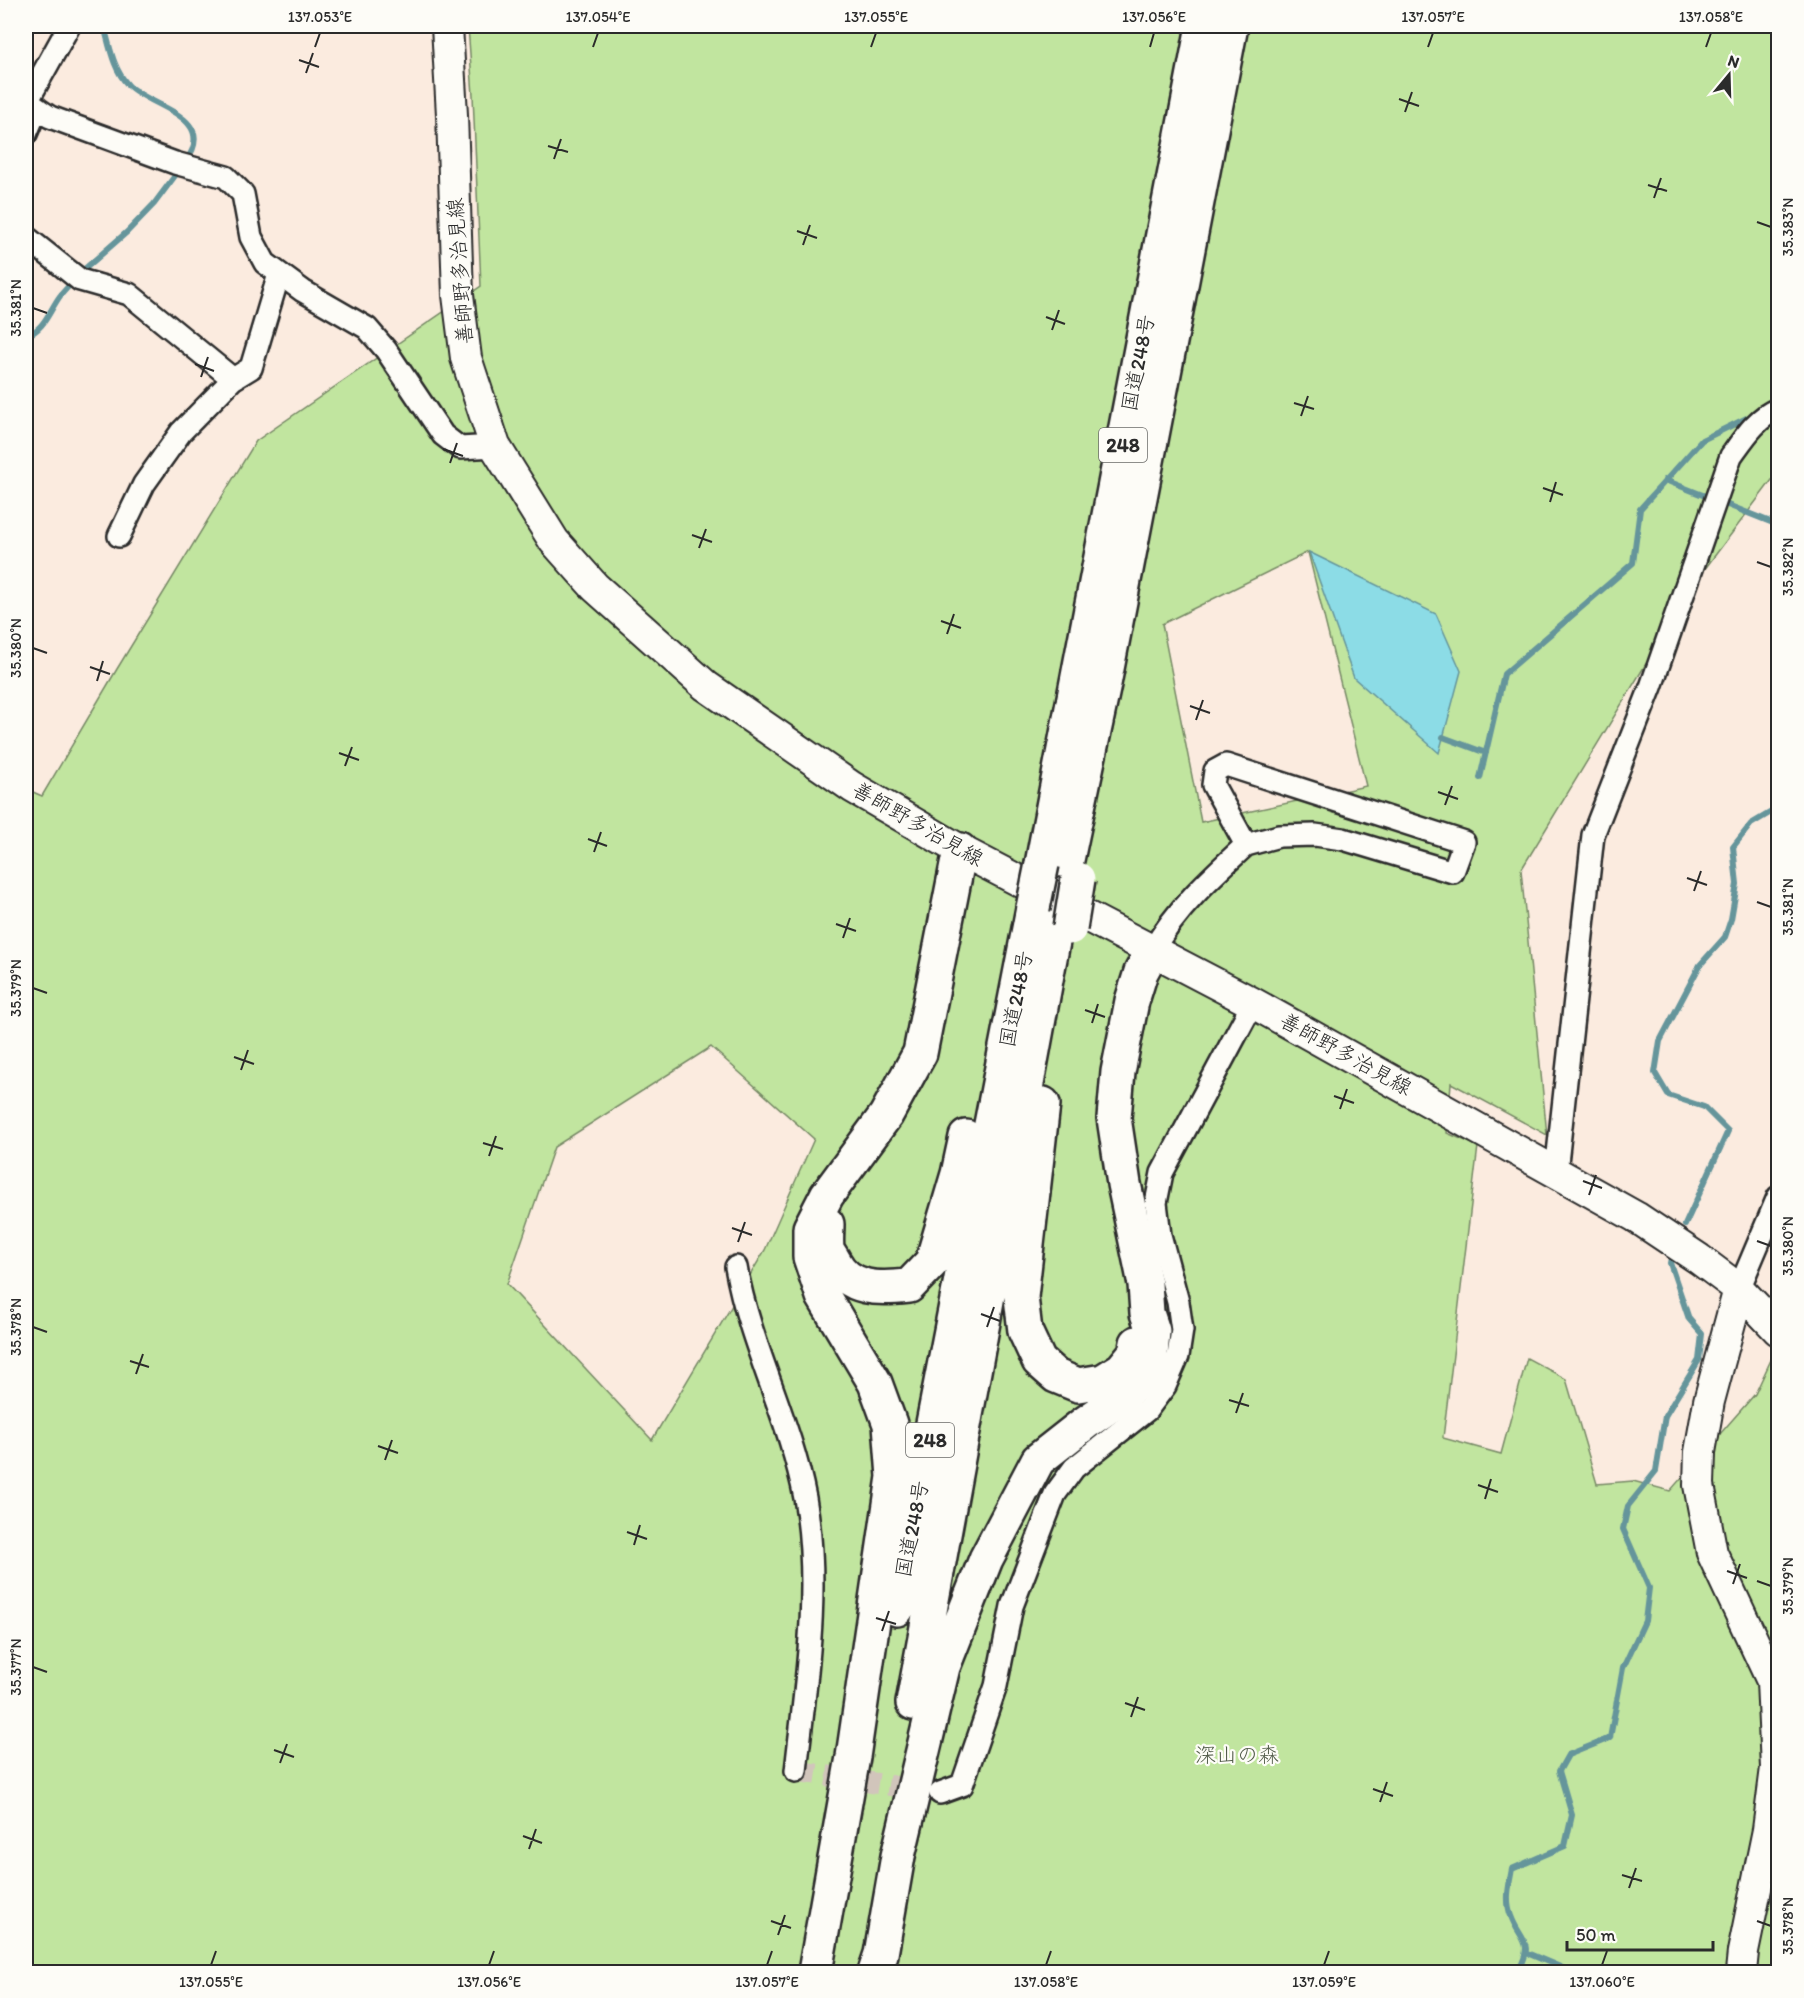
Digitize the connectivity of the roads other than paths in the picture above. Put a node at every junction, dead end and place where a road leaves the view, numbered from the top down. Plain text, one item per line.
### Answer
1 (69, 26) edge
2 (447, 26) edge
3 (1203, 26) edge
4 (1231, 26) edge
5 (30, 104) edge
6 (26, 134) edge
7 (26, 237) edge
8 (279, 274) junction
9 (233, 378) junction
10 (1779, 409) edge
11 (495, 446) junction
12 (119, 536) dead end
13 (1246, 845) junction
14 (960, 850) junction
15 (1061, 872) junction
16 (1048, 919) junction
17 (1152, 950) junction
18 (1253, 1003) junction
19 (1556, 1172) junction
20 (827, 1195) junction
21 (1779, 1197) edge
22 (736, 1267) dead end
23 (1739, 1289) junction
24 (1147, 1313) junction
25 (1779, 1330) edge
26 (796, 1771) dead end
27 (940, 1793) tunnel mouth
28 (815, 1972) edge
29 (826, 1972) edge
30 (862, 1972) edge
31 (875, 1972) edge
32 (1742, 1972) edge

1 - 5 street
2 - 11 main road, 善師野多治見線
3 - 15 highway, 国道248号 / 248
4 - 15 highway, 国道248号 / 248
5 - 6 street
5 - 8 street
7 - 9 street
8 - 9 street
8 - 11 street
9 - 12 street
10 - 19 street
11 - 14 main road, 善師野多治見線
13 - 13 street
13 - 17 street
14 - 17 main road, 善師野多治見線
14 - 20 highway
15 - 16 highway, 国道248号 / 248, bridge
16 - 20 highway
16 - 24 highway
16 - 29 highway, 国道248号 / 248
16 - 30 highway, 国道248号 / 248
17 - 18 main road, 善師野多治見線
17 - 24 highway
18 - 19 main road, 善師野多治見線
18 - 27 street
19 - 23 main road, 善師野多治見線
20 - 28 highway
21 - 23 street
22 - 26 street
23 - 25 main road, 善師野多治見線
23 - 32 main road
24 - 31 highway

